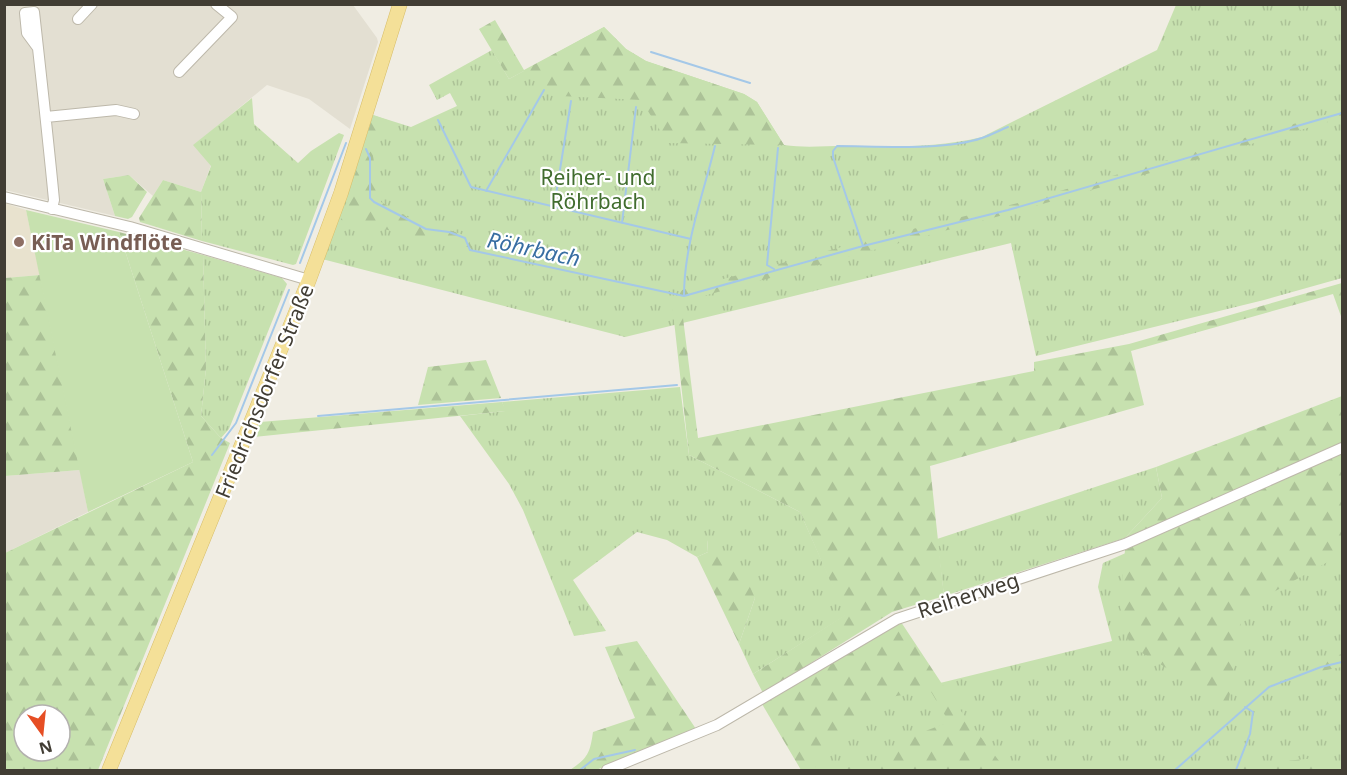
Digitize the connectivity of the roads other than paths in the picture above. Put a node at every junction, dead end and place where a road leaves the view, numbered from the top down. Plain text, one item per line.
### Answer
1 (92, 4) edge
2 (216, 4) edge
3 (400, 4) edge
4 (78, 19) dead end
5 (38, 48) dead end
6 (179, 72) dead end
7 (134, 114) dead end
8 (46, 117) junction
9 (4, 197) edge
10 (52, 209) junction
11 (309, 280) junction
12 (1342, 448) edge
13 (108, 771) edge
14 (607, 771) edge

1 - 4 street
2 - 6 street
3 - 11 main road, Friedrichsdorfer Straße
5 - 8 street
7 - 8 street
8 - 10 street
9 - 10 street
10 - 11 street
11 - 13 main road, Friedrichsdorfer Straße
12 - 14 street, Reiherweg

